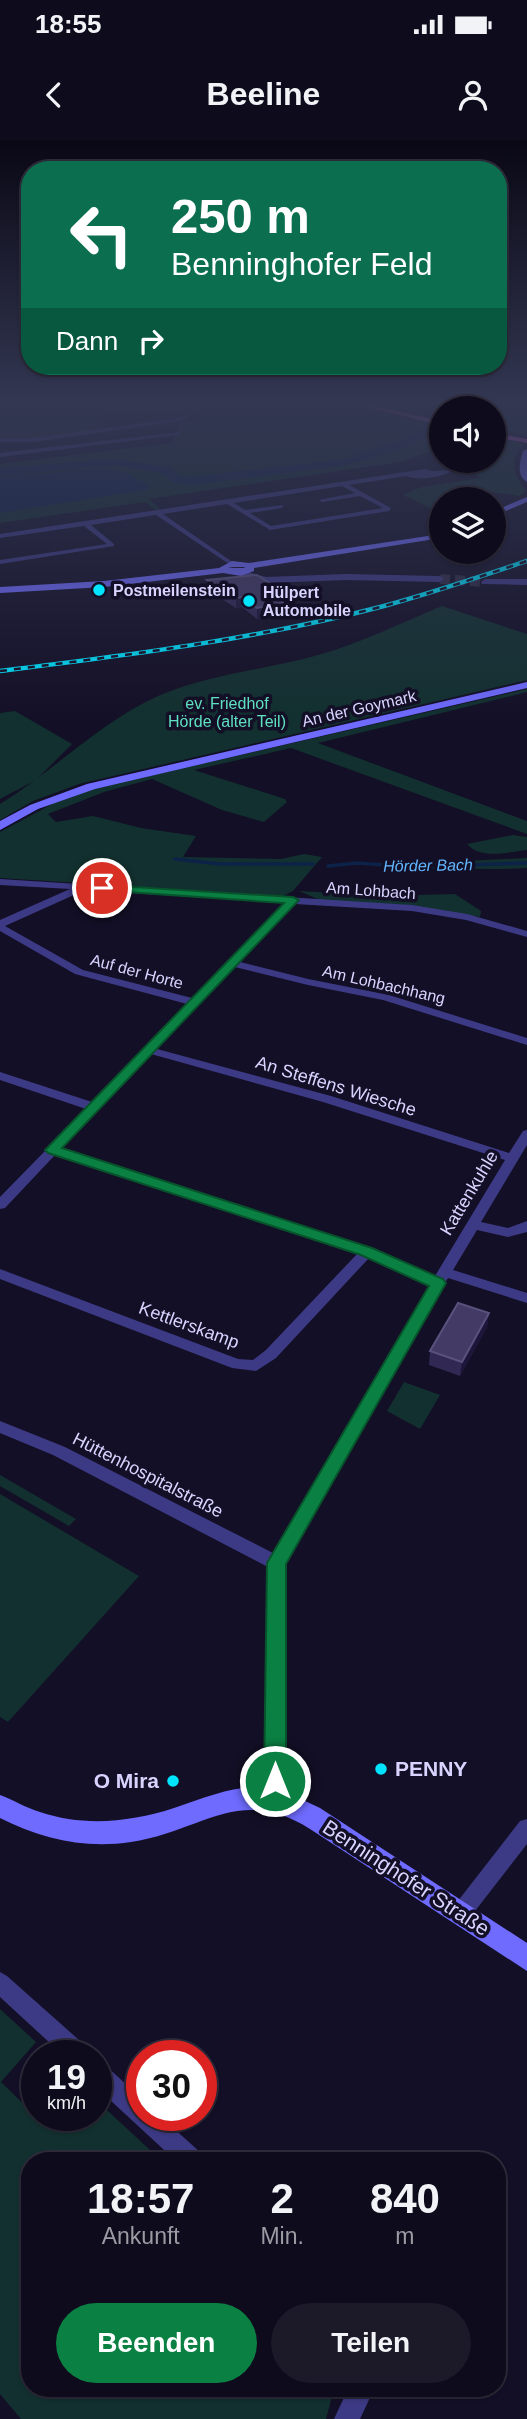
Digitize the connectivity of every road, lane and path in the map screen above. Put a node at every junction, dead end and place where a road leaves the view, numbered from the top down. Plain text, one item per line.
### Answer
1 (172, 510) edge
2 (254, 510) edge
3 (381, 510) edge
4 (243, 512) joint
5 (157, 513) junction
6 (85, 523) junction
7 (0, 536) edge
8 (429, 538) edge
9 (0, 562) edge
10 (232, 564) junction
11 (249, 566) junction
12 (223, 570) junction
13 (241, 573) junction
14 (440, 579) tunnel mouth
15 (485, 582) tunnel mouth
16 (527, 582) edge
17 (0, 590) edge
18 (527, 685) edge
19 (0, 826) edge
20 (0, 882) edge
21 (84, 887) junction
22 (293, 900) junction
23 (0, 926) edge
24 (527, 934) edge
25 (232, 963) junction
26 (194, 1002) junction
27 (527, 1042) edge
28 (149, 1050) junction
29 (0, 1076) edge
30 (93, 1107) junction
31 (527, 1134) edge
32 (53, 1150) junction
33 (512, 1158) junction
34 (0, 1205) edge
35 (474, 1224) junction
36 (527, 1225) edge
37 (367, 1252) junction
38 (0, 1274) edge
39 (441, 1278) junction
40 (527, 1298) edge
41 (0, 1427) edge
42 (276, 1563) junction
43 (276, 1800) junction
44 (0, 1806) edge
45 (527, 1828) edge
46 (461, 1913) junction
47 (527, 1958) edge
48 (0, 1983) edge
49 (62, 2040) edge
50 (112, 2087) edge
51 (126, 2099) edge
52 (160, 2131) edge
53 (183, 2152) edge
54 (357, 2397) edge
55 (346, 2419) edge

1 - 5 street
2 - 4 street
3 - 4 street
5 - 6 street
5 - 10 street
6 - 7 street
6 - 9 street
8 - 11 main road
10 - 11 main road
10 - 12 main road
11 - 13 main road
12 - 13 main road
12 - 17 main road
13 - 14 street
15 - 16 street
18 - 19 main road, An der Goymark
20 - 21 street, Am Lohbach
21 - 22 street, Am Lohbach
21 - 23 street
22 - 24 street, Am Lohbach
22 - 25 street
23 - 26 street, Auf der Horte
25 - 26 street
25 - 27 street, Am Lohbachhang
26 - 28 street
28 - 30 street
28 - 33 street, An Steffens Wiesche
29 - 30 street
30 - 32 street
31 - 33 street, Kattenkuhle
32 - 34 street
32 - 37 street
33 - 35 street, Kattenkuhle
35 - 36 street
35 - 39 street, Kattenkuhle
37 - 38 street, Kettlerskamp
37 - 39 street
39 - 40 street
39 - 42 street, Kattenkuhle
41 - 42 street, Hüttenhospitalstraße
42 - 43 street
43 - 44 main road, Benninghofer Straße
43 - 46 main road, Benninghofer Straße
45 - 46 street
46 - 47 main road, Benninghofer Straße
48 - 49 street
50 - 51 street
52 - 53 street
54 - 55 street

